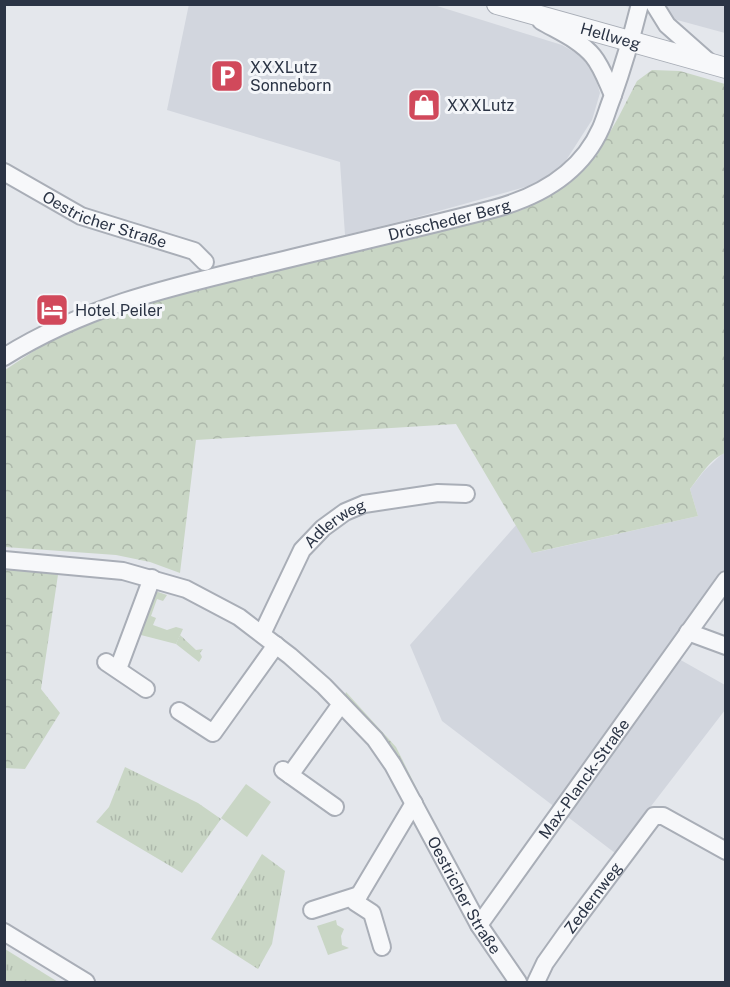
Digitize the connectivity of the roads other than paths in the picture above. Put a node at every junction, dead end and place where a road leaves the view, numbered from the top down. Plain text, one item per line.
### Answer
1 (497, 4) edge
2 (640, 4) edge
3 (654, 4) edge
4 (528, 14) junction
5 (629, 41) junction
6 (718, 66) edge
7 (613, 95) junction
8 (4, 172) edge
9 (205, 262) dead end
10 (4, 357) edge
11 (466, 494) dead end
12 (4, 560) edge
13 (152, 578) junction
14 (726, 580) edge
15 (688, 632) junction
16 (262, 634) junction
17 (276, 645) junction
18 (726, 646) edge
19 (146, 689) dead end
20 (341, 704) junction
21 (179, 711) dead end
22 (414, 803) junction
23 (335, 807) dead end
24 (726, 851) edge
25 (359, 895) junction
26 (312, 910) dead end
27 (479, 925) junction
28 (4, 932) edge
29 (382, 947) dead end
30 (86, 982) edge
31 (518, 982) edge
32 (537, 982) edge

1 - 4 street, Hellweg
2 - 5 street, Dröscheder Berg
3 - 6 street
4 - 5 street, Hellweg
4 - 7 street
5 - 6 street, Hellweg
5 - 7 street, Dröscheder Berg
7 - 10 street, Dröscheder Berg
8 - 9 street, Oestricher Straße
11 - 16 street, Adlerweg
12 - 13 street, Oestricher Straße
13 - 16 street, Oestricher Straße
13 - 19 street
14 - 15 street, Max-Planck-Straße
15 - 18 street
15 - 27 street, Max-Planck-Straße
16 - 17 street, Oestricher Straße
17 - 20 street, Oestricher Straße
17 - 21 street
20 - 22 street, Oestricher Straße
20 - 23 street
22 - 25 street
22 - 27 street, Oestricher Straße
24 - 32 street, Zedernweg
25 - 26 street
25 - 29 street
27 - 31 street, Oestricher Straße
28 - 30 street

